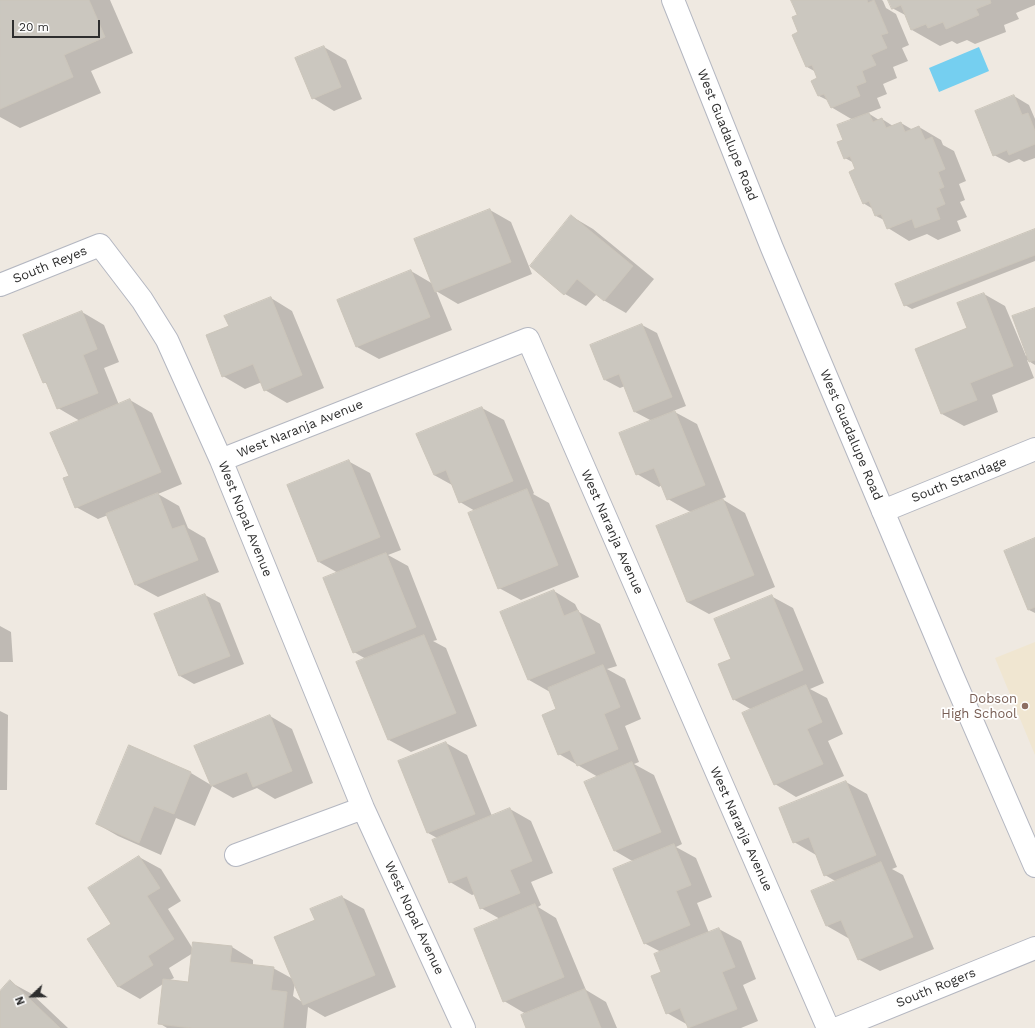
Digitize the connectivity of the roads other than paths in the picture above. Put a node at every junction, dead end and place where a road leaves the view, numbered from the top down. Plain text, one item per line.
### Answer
1 (673, 0) edge
2 (100, 245) joint
3 (0, 285) edge
4 (1035, 449) edge
5 (221, 460) junction
6 (883, 511) junction
7 (363, 808) junction
8 (236, 855) dead end
9 (1035, 866) edge
10 (1035, 948) edge
11 (464, 1028) edge
12 (828, 1028) edge
13 (838, 1028) edge

1 - 6 street, West Guadalupe Road
2 - 3 street, South Reyes
2 - 5 street, West Nopal Avenue
4 - 6 street, South Standage
5 - 7 street, West Nopal Avenue
5 - 12 street, West Naranja Avenue
6 - 9 street, West Guadalupe Road
7 - 8 street
7 - 11 street, West Nopal Avenue
10 - 13 street, South Rogers

